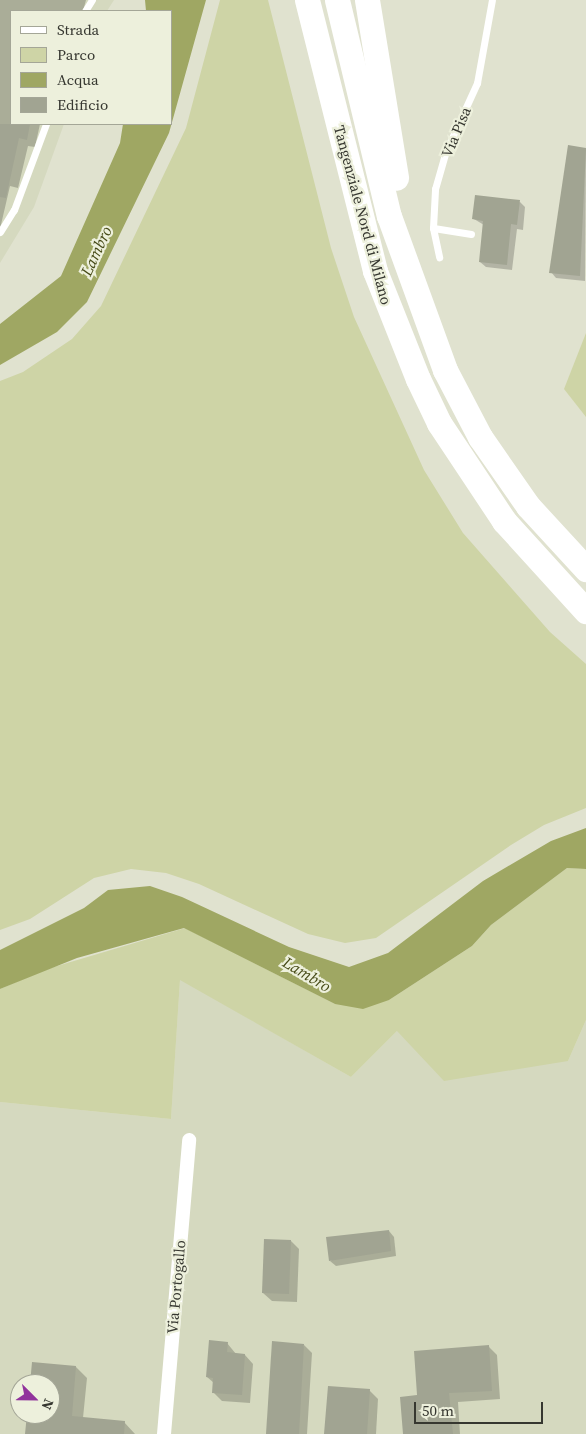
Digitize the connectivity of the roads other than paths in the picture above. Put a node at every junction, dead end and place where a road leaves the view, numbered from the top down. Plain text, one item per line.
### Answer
1 (292, 0) edge
2 (307, 0) edge
3 (337, 0) edge
4 (367, 0) edge
5 (492, 0) edge
6 (371, 97) junction
7 (335, 113) junction
8 (46, 125) edge
9 (433, 228) junction
10 (0, 232) edge
11 (471, 234) dead end
12 (439, 257) dead end
13 (586, 569) edge
14 (586, 612) edge
15 (189, 1140) dead end
16 (164, 1434) edge

1 - 7 highway
2 - 7 highway, Tangenziale Nord di Milano
3 - 6 highway
4 - 6 highway
5 - 9 lane, Via Pisa
6 - 13 highway
7 - 14 highway, Tangenziale Nord di Milano
8 - 10 lane
9 - 11 lane
9 - 12 lane, Via Pisa
15 - 16 street, Via Portogallo

